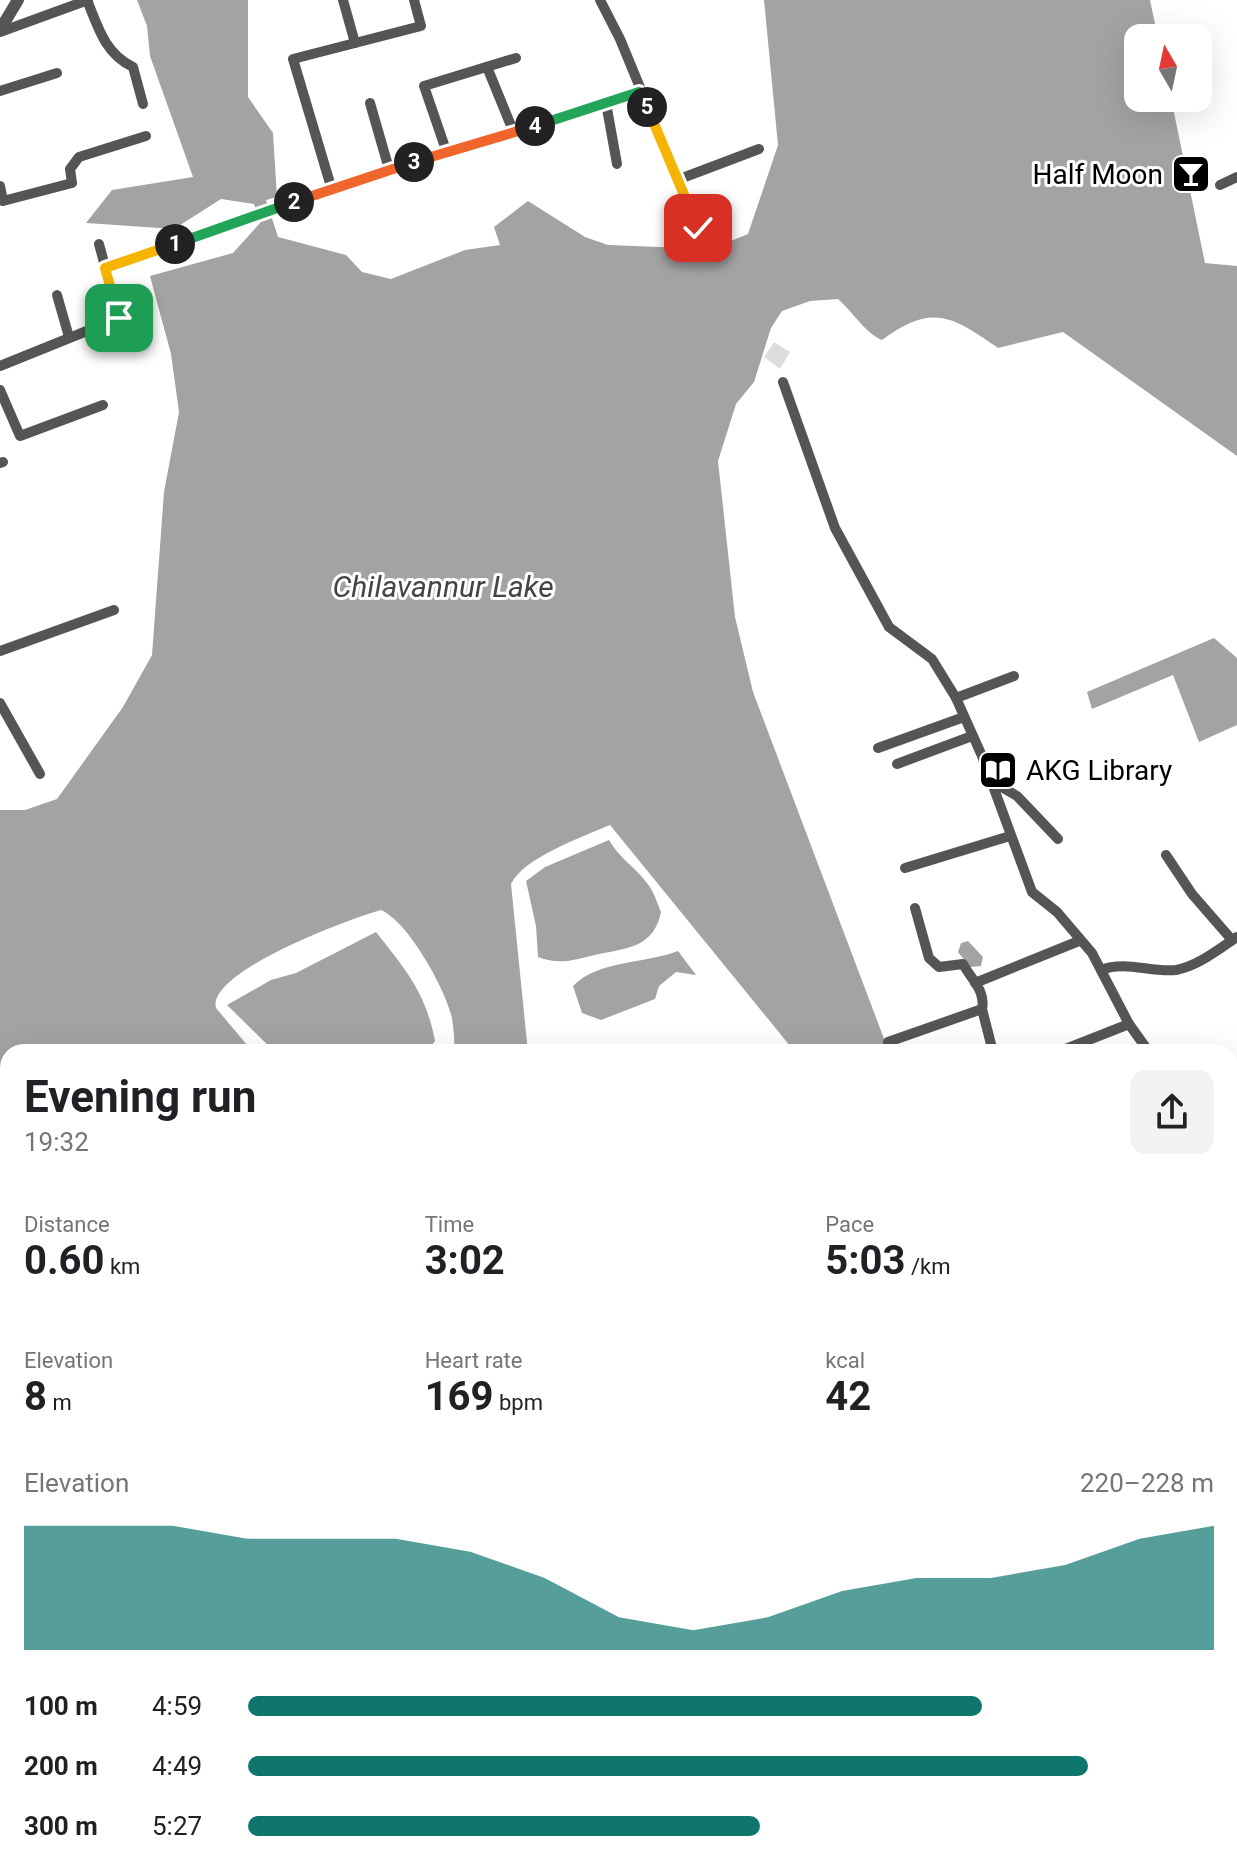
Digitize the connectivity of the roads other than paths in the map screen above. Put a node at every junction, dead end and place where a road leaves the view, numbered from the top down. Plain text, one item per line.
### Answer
1 (18, 0) edge
2 (87, 0) edge
3 (343, 0) edge
4 (414, 0) edge
5 (600, 0) edge
6 (0, 31) edge
7 (355, 43) junction
8 (516, 58) dead end
9 (487, 67) junction
10 (57, 73) dead end
11 (0, 91) edge
12 (639, 92) junction
13 (370, 103) dead end
14 (606, 103) junction
15 (143, 104) dead end
16 (514, 133) junction
17 (146, 136) dead end
18 (759, 149) dead end
19 (447, 153) junction
20 (617, 164) dead end
21 (389, 169) junction
22 (1237, 177) edge
23 (677, 180) junction
24 (1220, 185) dead end
25 (0, 186) edge
26 (332, 190) junction
27 (698, 228) dead end
28 (99, 244) dead end
29 (105, 268) junction
30 (57, 295) dead end
31 (69, 337) junction
32 (0, 366) edge
33 (783, 382) dead end
34 (0, 390) edge
35 (103, 405) dead end
36 (114, 610) dead end
37 (0, 651) edge
38 (1014, 676) dead end
39 (956, 698) junction
40 (0, 703) edge
41 (964, 717) junction
42 (972, 736) junction
43 (878, 748) dead end
44 (897, 764) dead end
45 (40, 774) dead end
46 (991, 781) junction
47 (1010, 836) junction
48 (1058, 839) dead end
49 (1166, 855) dead end
50 (905, 868) dead end
51 (915, 908) dead end
52 (1234, 939) edge
53 (1079, 941) junction
54 (1101, 970) junction
55 (975, 983) junction
56 (982, 1009) junction
57 (1129, 1024) junction
58 (888, 1042) dead end
59 (991, 1044) edge
60 (1078, 1044) edge
61 (1143, 1044) edge

1 - 6 street
2 - 6 street
2 - 15 street
3 - 7 street
4 - 7 street
5 - 12 street
7 - 26 street
8 - 9 street
9 - 16 street
9 - 19 street
10 - 11 street
12 - 14 street
12 - 23 street
13 - 21 street
14 - 16 street
14 - 20 street
16 - 19 street
17 - 25 street
18 - 23 street
19 - 21 street
21 - 26 street
22 - 24 street
23 - 27 street
26 - 29 street
28 - 29 street
29 - 31 street
30 - 31 street
31 - 32 street
33 - 39 street
34 - 35 street
36 - 37 street
38 - 39 street
39 - 41 street
40 - 45 street
41 - 42 street
41 - 43 street
42 - 44 street
42 - 46 street
46 - 47 street
46 - 48 street
47 - 50 street
47 - 53 street
49 - 52 street
51 - 55 street
52 - 54 street
53 - 54 street
53 - 55 street
54 - 57 street
55 - 56 street
56 - 58 street
56 - 59 street
57 - 60 street
57 - 61 street

